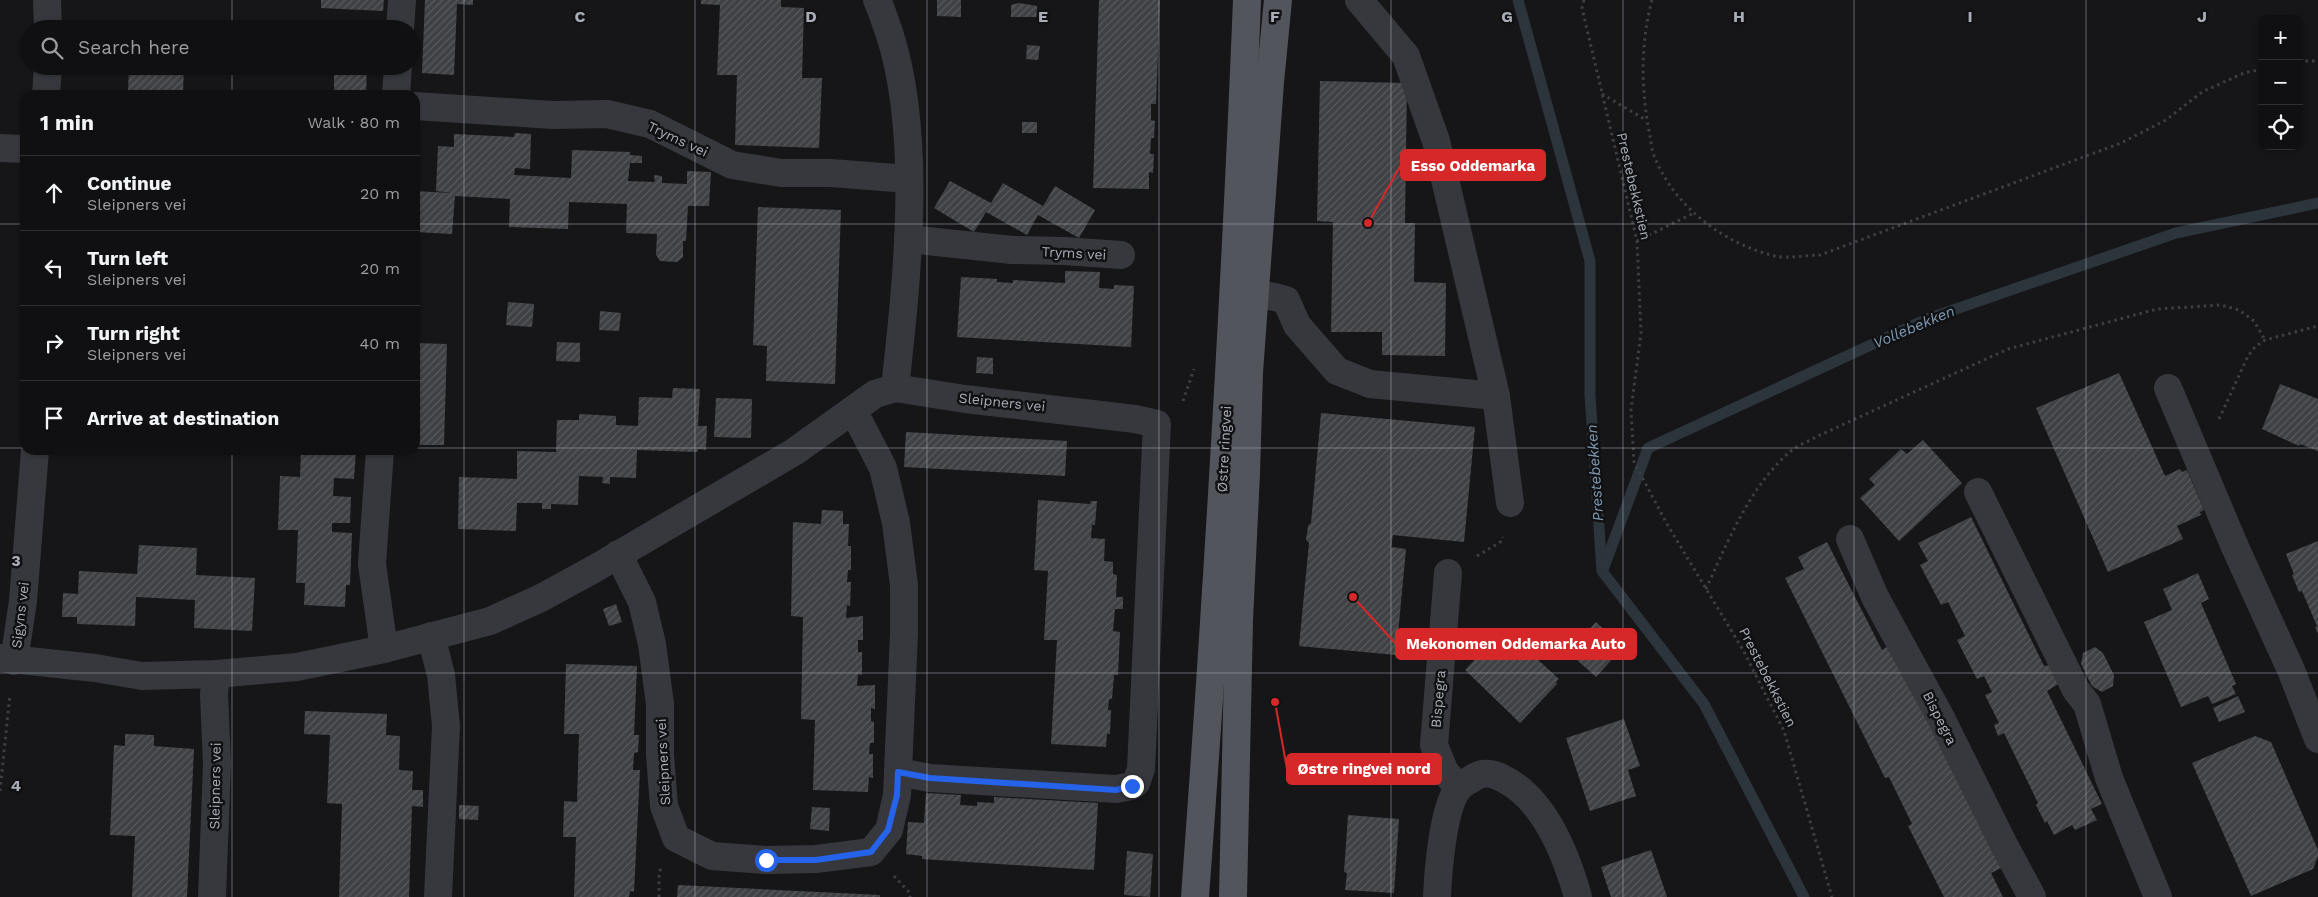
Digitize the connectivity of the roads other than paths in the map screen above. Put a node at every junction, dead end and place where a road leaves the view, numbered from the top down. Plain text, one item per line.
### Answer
1 (48, 0) edge
2 (402, 0) edge
3 (877, 0) edge
4 (1247, 0) edge
5 (1278, 0) edge
6 (1358, 0) edge
7 (48, 20) edge
8 (401, 20) edge
9 (47, 75) edge
10 (397, 75) edge
11 (46, 90) edge
12 (396, 90) edge
13 (420, 107) edge
14 (0, 148) edge
15 (20, 149) edge
16 (908, 179) junction
17 (908, 239) junction
18 (1121, 256) dead end
19 (1245, 292) junction
20 (894, 388) junction
21 (2168, 388) dead end
22 (1496, 396) junction
23 (853, 410) junction
24 (35, 455) edge
25 (380, 455) edge
26 (1978, 492) dead end
27 (1510, 503) road end
28 (1850, 539) dead end
29 (618, 554) junction
30 (1448, 573) road end
31 (432, 636) junction
32 (384, 650) junction
33 (7, 660) edge
34 (216, 674) junction
35 (2318, 739) edge
36 (898, 772) junction
37 (1458, 787) junction
38 (212, 897) edge
39 (438, 897) edge
40 (1195, 897) edge
41 (1233, 897) edge
42 (1437, 897) edge
43 (1578, 897) edge
44 (2032, 897) edge
45 (2158, 897) edge

1 - 7 street
2 - 8 street
3 - 16 street
4 - 19 main road, Østre ringvei
5 - 19 main road, Østre ringvei
6 - 22 street
9 - 11 street
10 - 12 street
13 - 16 street, Tryms vei
14 - 15 street
16 - 17 street
17 - 18 street, Tryms vei
17 - 20 street
19 - 22 street
19 - 40 main road, Østre ringvei
19 - 41 main road, Østre ringvei
20 - 23 street
20 - 36 street, Sleipners vei
21 - 35 street
22 - 27 street
23 - 29 street
23 - 36 street, Sleipners vei
24 - 33 street, Sigyns vei
25 - 32 street
26 - 45 street
28 - 44 street, Bispegra
29 - 31 street
29 - 36 street, Sleipners vei
30 - 37 street, Bispegra
31 - 32 street
31 - 39 street
32 - 34 street
33 - 34 street
34 - 38 street, Sleipners vei
37 - 42 street
37 - 43 street

